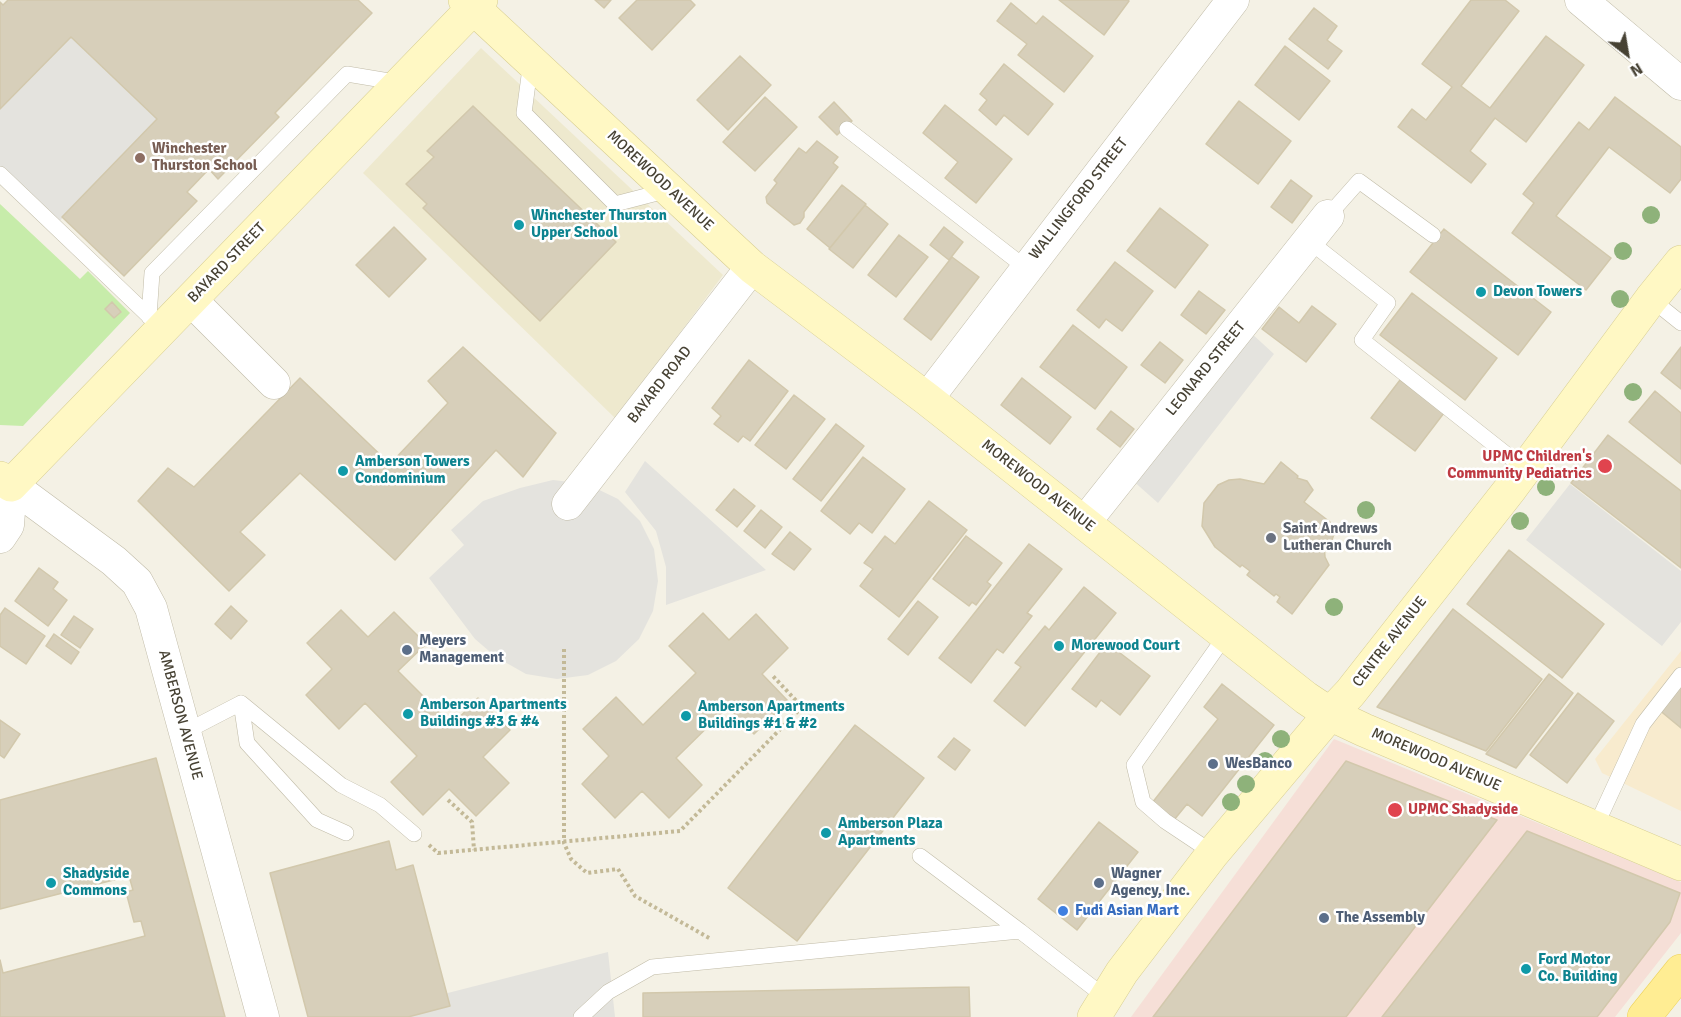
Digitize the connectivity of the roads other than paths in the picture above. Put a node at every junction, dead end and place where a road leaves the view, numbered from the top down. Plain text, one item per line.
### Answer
1 (1233, 0) edge
2 (1581, 0) edge
3 (473, 2) edge
4 (531, 61) junction
5 (401, 83) junction
6 (1681, 84) edge
7 (847, 129) dead end
8 (0, 174) edge
9 (669, 190) junction
10 (1328, 216) joint
11 (1434, 235) dead end
12 (1309, 241) junction
13 (1681, 262) edge
14 (752, 267) junction
15 (1026, 268) junction
16 (1651, 299) junction
17 (191, 300) junction
18 (156, 323) junction
19 (1681, 323) edge
20 (274, 383) dead end
21 (927, 399) junction
22 (1525, 469) junction
23 (5, 481) edge
24 (568, 504) dead end
25 (1084, 523) junction
26 (0, 537) edge
27 (1226, 635) junction
28 (1681, 675) edge
29 (241, 703) junction
30 (1330, 714) junction
31 (184, 732) junction
32 (1595, 828) junction
33 (346, 833) dead end
34 (414, 834) road end
35 (1213, 853) junction
36 (920, 856) dead end
37 (1681, 864) edge
38 (1020, 931) junction
39 (1681, 971) edge
40 (1099, 1007) edge
41 (263, 1017) edge
42 (582, 1017) edge
43 (1644, 1017) edge

1 - 15 street, WALLINGFORD STREET
2 - 6 street
3 - 4 main road, MOREWOOD AVENUE
3 - 5 main road, BAYARD STREET
4 - 9 main road, MOREWOOD AVENUE
4 - 9 lane
5 - 17 main road, BAYARD STREET
5 - 18 lane
7 - 15 lane
8 - 18 lane
9 - 14 main road, MOREWOOD AVENUE
10 - 11 lane
10 - 12 street, LEONARD STREET
12 - 22 lane
12 - 25 street, LEONARD STREET
13 - 16 main road, CENTRE AVENUE
14 - 21 main road, MOREWOOD AVENUE
14 - 24 street, BAYARD ROAD
15 - 21 street, WALLINGFORD STREET
16 - 19 lane
16 - 22 main road, CENTRE AVENUE
17 - 18 main road, BAYARD STREET
17 - 20 street
18 - 23 main road, BAYARD STREET
21 - 25 main road, MOREWOOD AVENUE
22 - 30 main road, CENTRE AVENUE
23 - 26 street
23 - 31 street, AMBERSON AVENUE
25 - 27 main road, MOREWOOD AVENUE
27 - 30 main road, MOREWOOD AVENUE
27 - 35 lane
28 - 32 lane
29 - 31 lane
29 - 33 lane
29 - 34 lane
30 - 32 main road, MOREWOOD AVENUE
30 - 35 main road, CENTRE AVENUE
31 - 41 street, AMBERSON AVENUE
32 - 37 main road, MOREWOOD AVENUE
35 - 40 main road, CENTRE AVENUE
36 - 38 lane
38 - 40 lane
38 - 42 lane
39 - 43 main road

